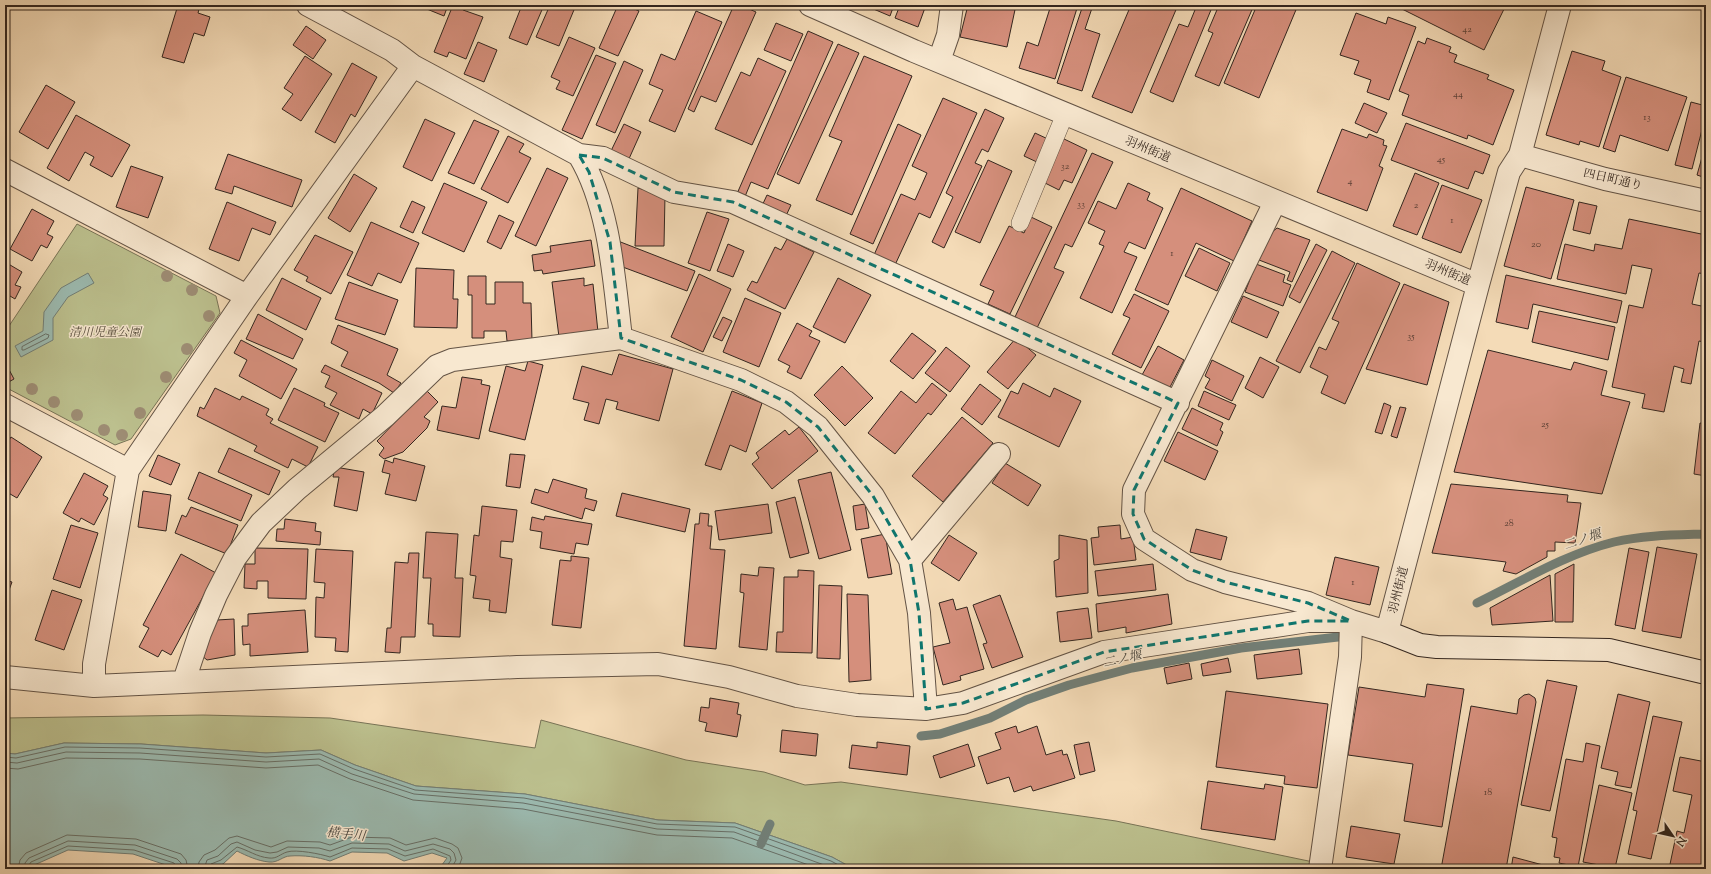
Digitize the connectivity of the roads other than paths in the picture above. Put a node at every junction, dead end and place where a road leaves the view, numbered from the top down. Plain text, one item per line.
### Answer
1 (308, 5) edge
2 (810, 5) edge
3 (952, 5) edge
4 (1560, 5) edge
5 (939, 61) junction
6 (413, 66) junction
7 (1065, 114) junction
8 (579, 155) junction
9 (1520, 155) junction
10 (5, 170) edge
11 (1706, 201) edge
12 (1275, 202) junction
13 (1020, 223) dead end
14 (1478, 285) junction
15 (247, 296) junction
16 (621, 338) junction
17 (1178, 403) junction
18 (5, 405) edge
19 (999, 454) dead end
20 (128, 470) junction
21 (910, 560) junction
22 (1351, 621) junction
23 (1387, 632) junction
24 (1706, 673) edge
25 (5, 677) edge
26 (184, 681) junction
27 (94, 686) junction
28 (926, 709) junction
29 (1320, 869) edge

1 - 6 street
2 - 5 street, 羽州街道
3 - 5 street
4 - 9 street
5 - 7 street, 羽州街道
6 - 8 street
6 - 15 street
7 - 12 street, 羽州街道
7 - 13 lane
8 - 16 street
8 - 17 street
9 - 11 street, 四日町通り
9 - 14 street
10 - 15 street
12 - 14 street, 羽州街道
12 - 17 street
14 - 23 street, 羽州街道
15 - 20 street
16 - 21 street
16 - 26 street
17 - 22 street
18 - 20 street
19 - 21 street
20 - 27 street
21 - 28 street
22 - 23 street
22 - 28 street
22 - 29 street
23 - 24 street
25 - 27 street
26 - 27 street
26 - 28 street

